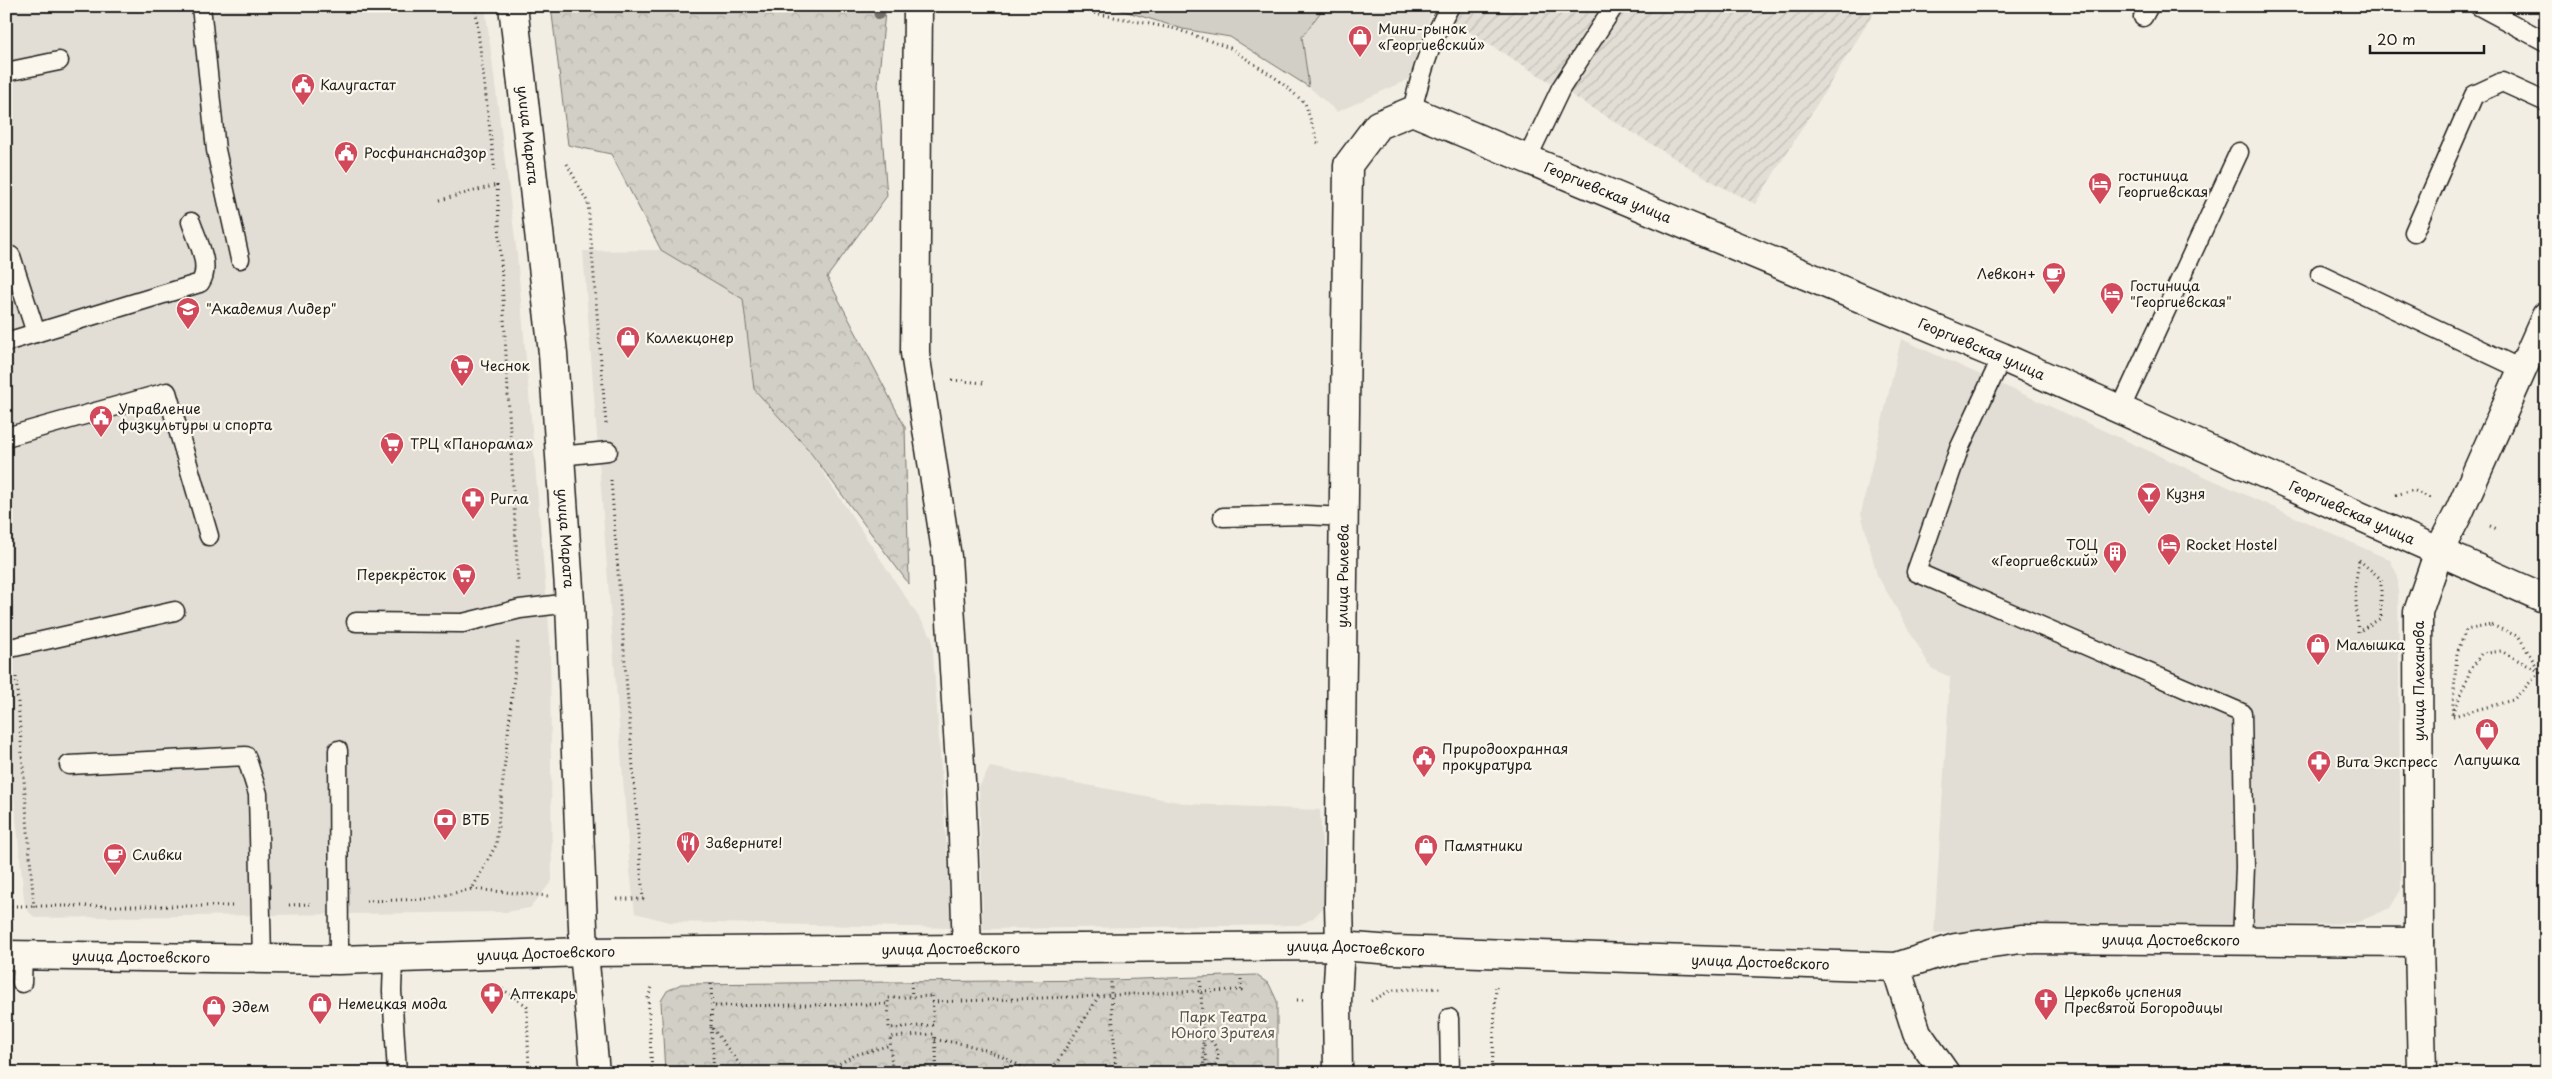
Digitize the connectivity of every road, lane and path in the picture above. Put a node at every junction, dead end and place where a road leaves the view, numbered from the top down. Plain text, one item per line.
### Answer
1 (201, 6) edge
2 (513, 6) edge
3 (918, 6) edge
4 (1076, 6) edge
5 (1450, 6) edge
6 (1614, 6) edge
7 (2478, 6) edge
8 (2546, 42) edge
9 (59, 61) dead end
10 (6, 72) edge
11 (2546, 102) edge
12 (1412, 111) junction
13 (1319, 146) dead end
14 (2239, 152) dead end
15 (565, 159) dead end
16 (1527, 159) junction
17 (497, 185) dead end
18 (440, 200) dead end
19 (191, 222) dead end
20 (2414, 232) dead end
21 (11, 256) dead end
22 (240, 259) dead end
23 (2320, 274) dead end
24 (2546, 316) edge
25 (36, 333) junction
26 (6, 342) edge
27 (2002, 357) junction
28 (2521, 369) junction
29 (950, 380) dead end
30 (984, 383) dead end
31 (2120, 410) junction
32 (6, 437) edge
33 (608, 451) junction
34 (560, 456) junction
35 (1223, 517) dead end
36 (1345, 517) junction
37 (209, 536) dead end
38 (2439, 551) junction
39 (6, 570) edge
40 (2546, 599) edge
41 (570, 603) junction
42 (175, 611) dead end
43 (356, 622) dead end
44 (2358, 632) joint
45 (10, 648) edge
46 (2540, 672) junction
47 (2452, 716) junction
48 (338, 750) dead end
49 (69, 765) dead end
50 (643, 899) dead end
51 (34, 908) dead end
52 (2242, 941) junction
53 (2419, 942) junction
54 (1340, 946) junction
55 (967, 949) junction
56 (584, 952) junction
57 (14, 955) edge
58 (262, 958) junction
59 (339, 960) junction
60 (393, 960) junction
61 (1896, 967) junction
62 (1110, 973) dead end
63 (1242, 975) dead end
64 (711, 976) dead end
65 (656, 977) dead end
66 (1201, 977) dead end
67 (22, 983) dead end
68 (1486, 987) dead end
69 (1449, 988) dead end
70 (501, 989) dead end
71 (1201, 991) junction
72 (1111, 995) junction
73 (1100, 996) junction
74 (1297, 1000) dead end
75 (1337, 1000) junction
76 (932, 1002) junction
77 (889, 1004) junction
78 (712, 1006) junction
79 (1449, 1018) dead end
80 (934, 1025) junction
81 (712, 1026) junction
82 (911, 1027) junction
83 (889, 1028) junction
84 (934, 1034) junction
85 (1203, 1035) junction
86 (912, 1036) junction
87 (890, 1037) junction
88 (935, 1040) junction
89 (891, 1045) junction
90 (937, 1068) junction
91 (914, 1071) edge
92 (892, 1072) edge
93 (397, 1073) edge
94 (529, 1073) edge
95 (595, 1073) edge
96 (652, 1073) edge
97 (714, 1073) edge
98 (746, 1073) edge
99 (822, 1073) edge
100 (936, 1073) edge
101 (1031, 1073) edge
102 (1050, 1073) edge
103 (1116, 1073) edge
104 (1204, 1073) edge
105 (1338, 1073) edge
106 (1450, 1073) edge
107 (1492, 1073) edge
108 (1945, 1073) edge
109 (2422, 1073) edge

1 - 22 lane
2 - 34 street, улица Марата
3 - 55 street
4 - 13 path
5 - 12 lane
6 - 16 lane
7 - 8 lane
9 - 10 lane
11 - 20 lane
12 - 16 street, Георгиевская улица
12 - 36 street, улица Рылеева
14 - 31 lane
15 - 33 path
16 - 27 street, Георгиевская улица
17 - 18 path
19 - 25 lane
21 - 25 lane
23 - 28 lane
24 - 28 street, улица Плеханова
25 - 26 lane
27 - 31 street, Георгиевская улица
27 - 52 lane
28 - 38 street, улица Плеханова
29 - 30 path
31 - 38 street, Георгиевская улица
32 - 37 lane
33 - 34 lane
33 - 50 path
34 - 41 street, улица Марата
35 - 36 lane
36 - 54 street, улица Рылеева
38 - 40 street, Георгиевская улица
38 - 53 street, улица Плеханова
39 - 45 path
41 - 43 lane
41 - 56 street, улица Марата
42 - 45 lane
44 - 44 path
45 - 51 path
46 - 47 path
46 - 47 path
46 - 47 path
48 - 59 lane
49 - 58 lane
52 - 53 street, улица Достоевского
52 - 61 street, улица Достоевского
53 - 109 street, улица Плеханова
54 - 55 street, улица Достоевского
54 - 61 street, улица Достоевского
54 - 75 street, улица Рылеева
55 - 56 street, улица Достоевского
56 - 60 street, улица Достоевского
56 - 95 street, улица Марата
57 - 58 street, улица Достоевского
57 - 67 lane
58 - 59 street, улица Достоевского
59 - 60 street, улица Достоевского
60 - 93 lane
61 - 108 street
62 - 72 path
63 - 71 path
64 - 78 path
65 - 96 path
66 - 71 path
68 - 107 path
69 - 75 path
70 - 94 path
71 - 72 path
71 - 85 path
72 - 73 path
72 - 103 path
73 - 76 path
73 - 102 path
74 - 75 path
75 - 105 street, улица Рылеева
76 - 77 path
76 - 80 path
77 - 78 path
77 - 83 path
78 - 81 path
79 - 106 lane
80 - 82 path
80 - 84 path
81 - 97 path
81 - 98 path
82 - 83 path
82 - 86 path
83 - 87 path
84 - 86 path
84 - 88 path
85 - 85 path
85 - 104 path
86 - 87 path
87 - 89 path
88 - 90 path
88 - 101 path
89 - 92 path
89 - 99 path
90 - 91 path
90 - 100 path
91 - 92 path

